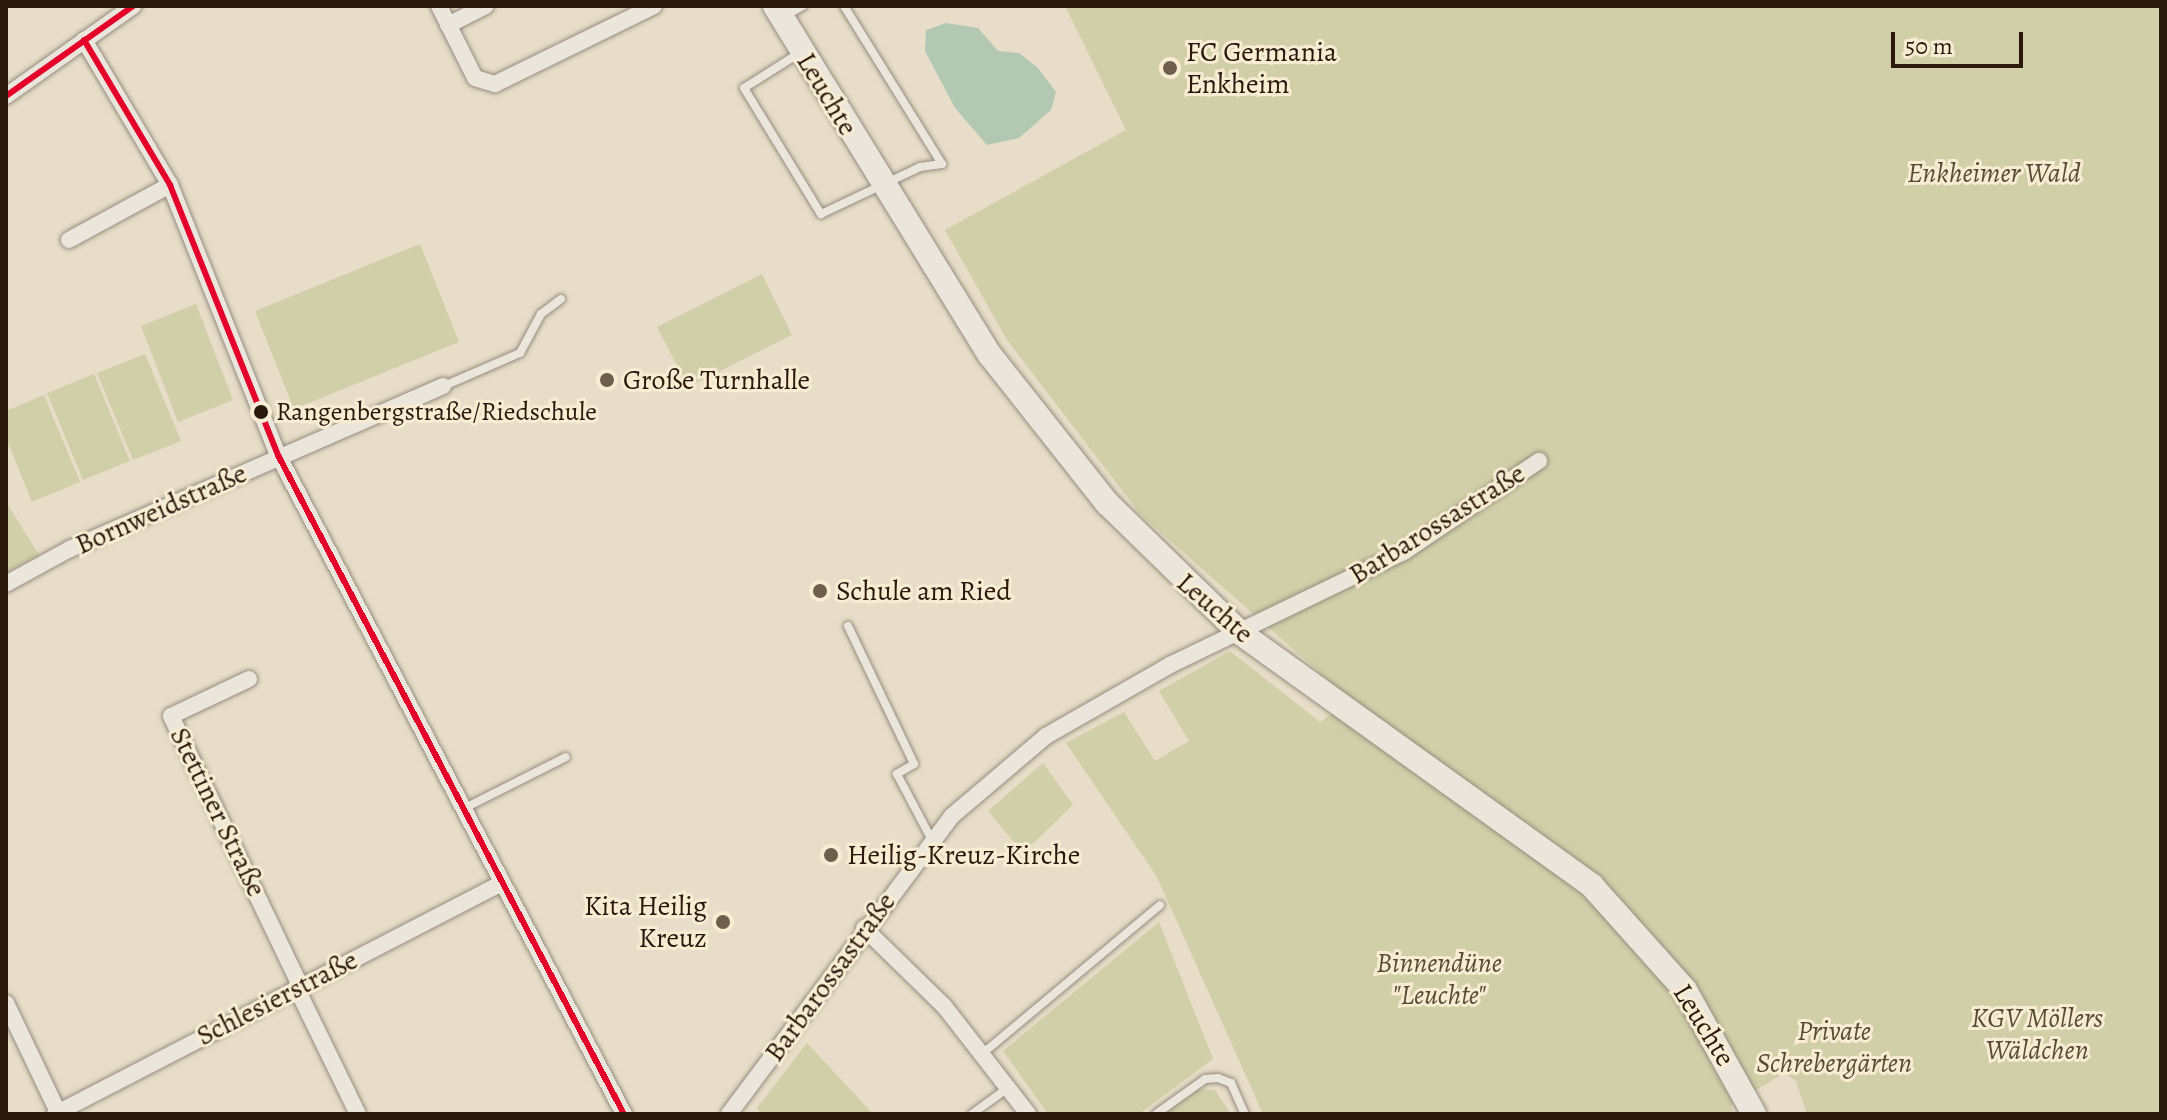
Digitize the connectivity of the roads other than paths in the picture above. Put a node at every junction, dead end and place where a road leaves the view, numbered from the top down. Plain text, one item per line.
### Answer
1 (133, 6) edge
2 (439, 6) edge
3 (486, 6) edge
4 (654, 6) edge
5 (844, 6) edge
6 (787, 10) edge
7 (448, 25) junction
8 (84, 40) junction
9 (801, 52) junction
10 (6, 96) edge
11 (170, 185) junction
12 (882, 187) junction
13 (69, 240) dead end
14 (561, 299) dead end
15 (443, 386) joint
16 (279, 457) junction
17 (1539, 461) dead end
18 (6, 584) edge
19 (848, 626) dead end
20 (1239, 632) junction
21 (249, 679) dead end
22 (566, 757) dead end
23 (463, 809) junction
24 (932, 840) junction
25 (500, 884) junction
26 (1160, 905) dead end
27 (864, 928) junction
28 (298, 986) junction
29 (6, 1003) edge
30 (982, 1054) junction
31 (1009, 1087) junction
32 (57, 1113) edge
33 (358, 1114) edge
34 (624, 1114) edge
35 (729, 1114) edge
36 (972, 1114) edge
37 (1028, 1114) edge
38 (1156, 1114) edge
39 (1245, 1114) edge
40 (1754, 1114) edge

1 - 8 street
2 - 7 street
3 - 7 street
4 - 7 street
5 - 12 lane
6 - 9 street, Leuchte
8 - 10 street
8 - 11 street
9 - 12 street, Leuchte
9 - 12 lane
11 - 13 street
11 - 16 street
12 - 20 street, Leuchte
14 - 15 lane, Bornweidstraße
15 - 16 street, Bornweidstraße
16 - 18 street, Bornweidstraße
16 - 23 street
17 - 20 street, Barbarossastraße
19 - 24 lane
20 - 24 street, Barbarossastraße
20 - 40 street, Leuchte
21 - 28 street, Stettiner Straße
22 - 23 lane
23 - 25 street
24 - 27 street, Barbarossastraße
25 - 28 street, Schlesierstraße
25 - 34 street
26 - 30 lane
27 - 30 street
27 - 35 street, Barbarossastraße
28 - 32 street, Schlesierstraße
28 - 33 street, Stettiner Straße
29 - 32 street
30 - 31 street
31 - 36 lane
31 - 37 street
38 - 39 lane

